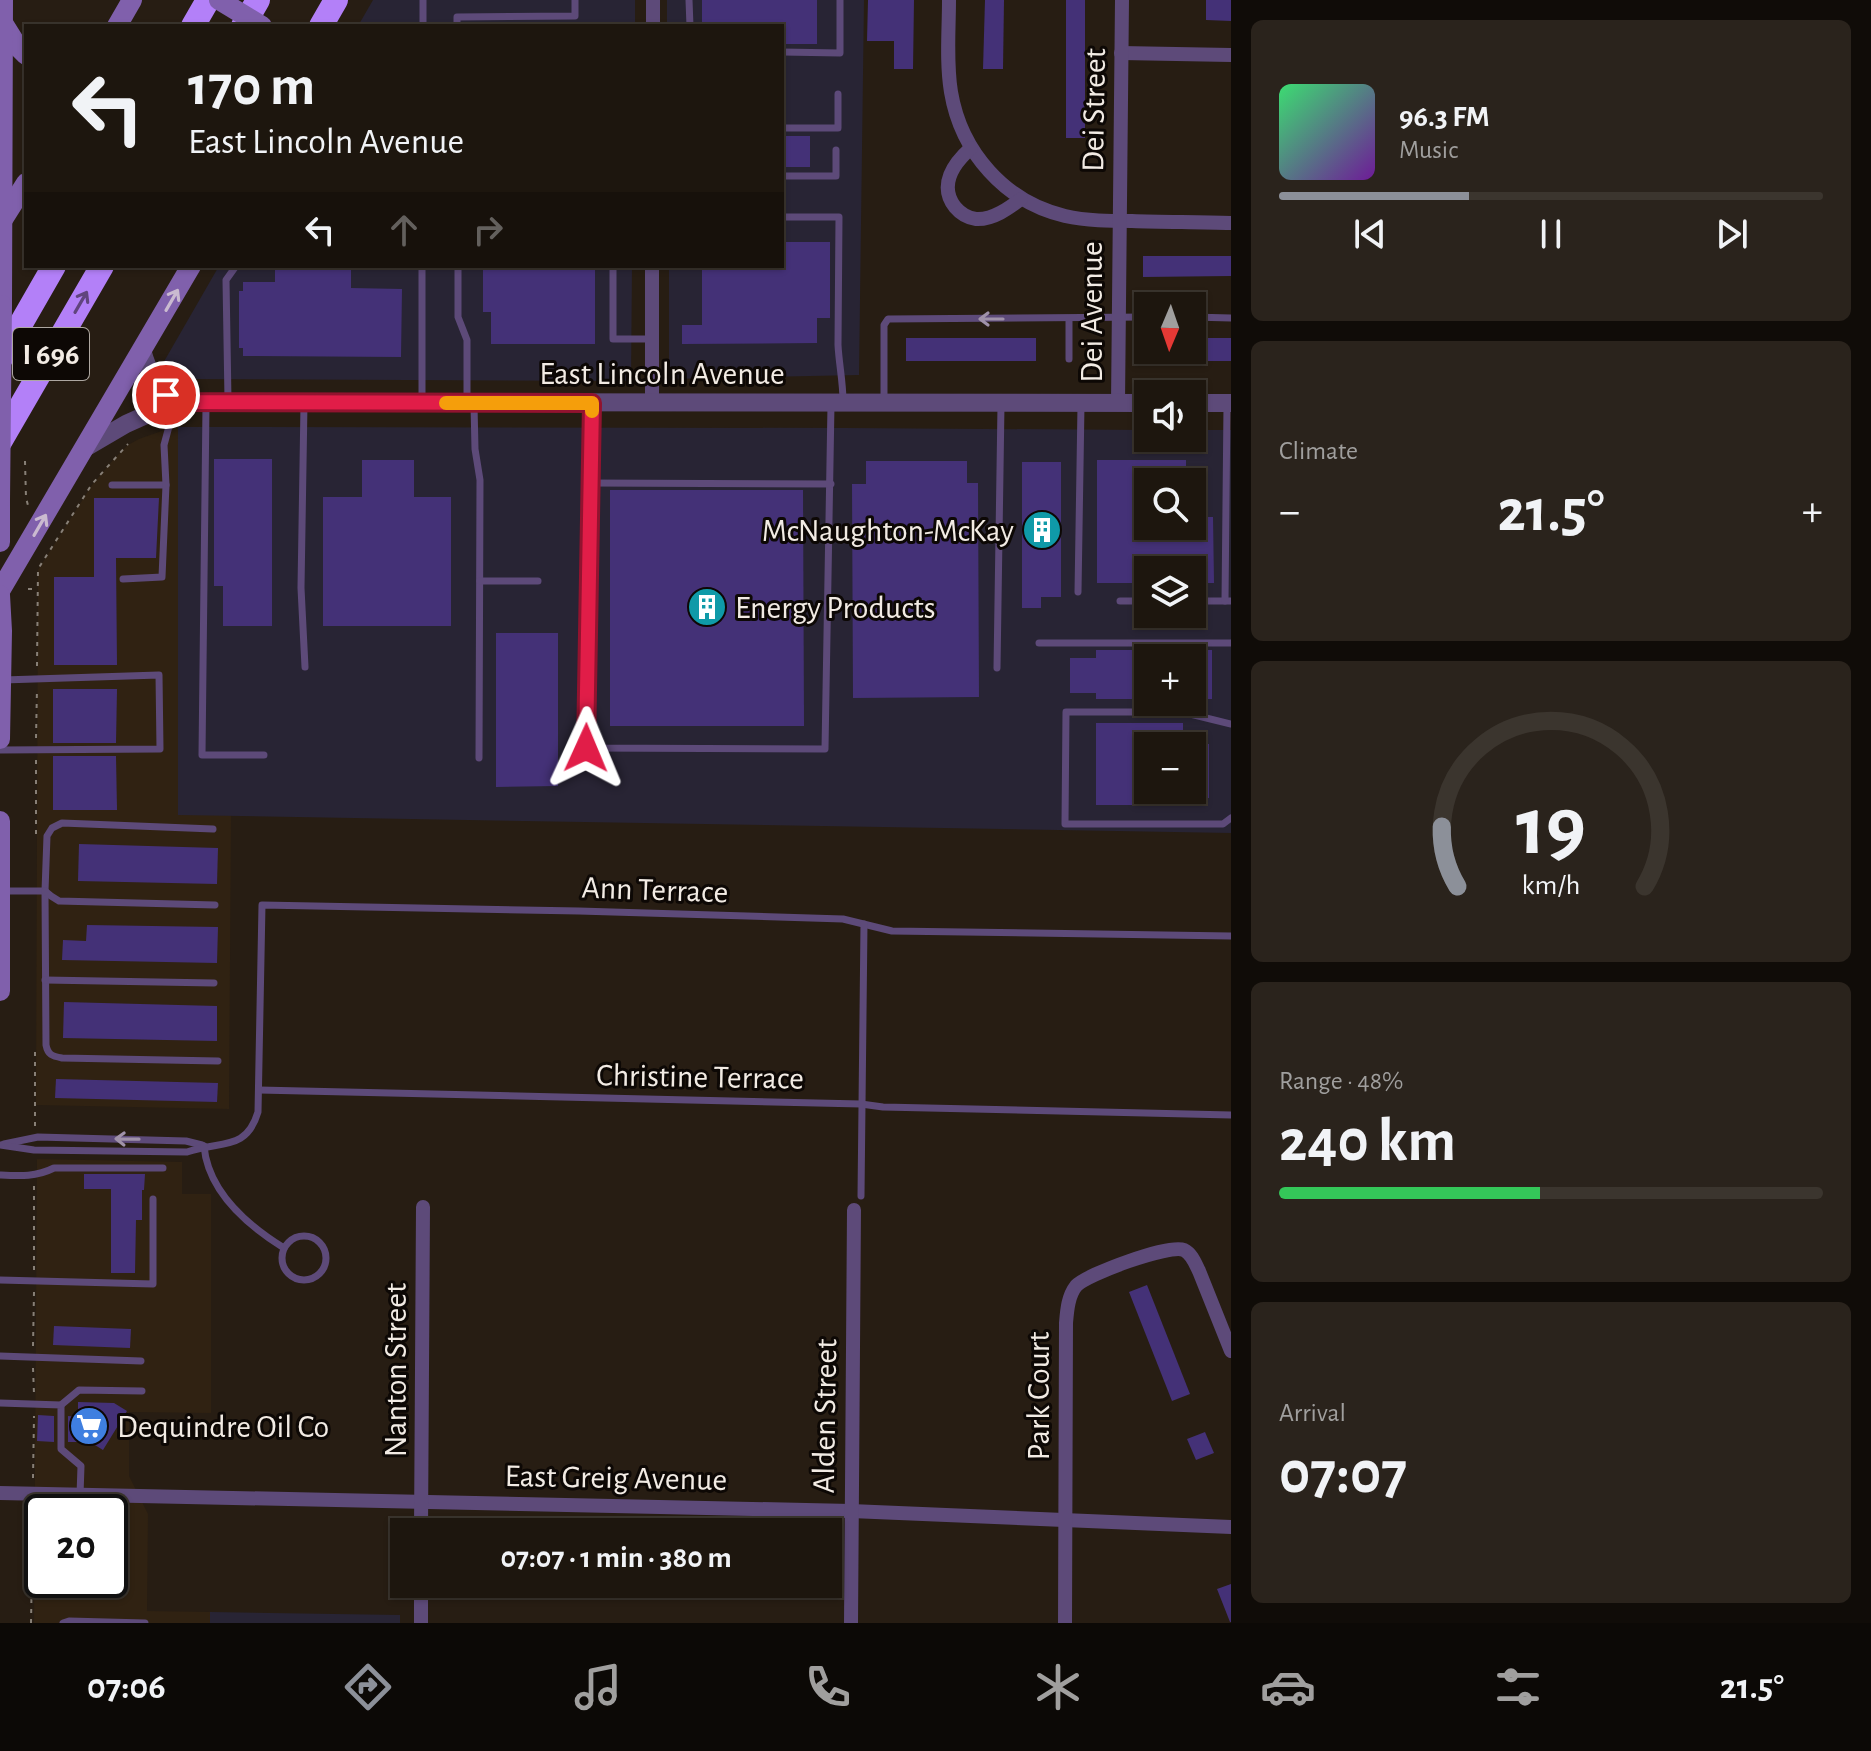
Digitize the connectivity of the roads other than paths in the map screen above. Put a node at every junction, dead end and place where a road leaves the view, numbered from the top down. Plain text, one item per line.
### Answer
1 (3, 0) edge
2 (132, 0) edge
3 (208, 0) edge
4 (219, 0) edge
5 (258, 0) edge
6 (336, 0) edge
7 (349, 0) edge
8 (423, 0) edge
9 (575, 0) edge
10 (653, 0) edge
11 (689, 0) edge
12 (840, 0) edge
13 (949, 0) edge
14 (1122, 0) edge
15 (457, 22) edge
16 (3, 23) junction
17 (118, 24) edge
18 (194, 24) edge
19 (244, 24) edge
20 (259, 24) edge
21 (322, 24) edge
22 (333, 24) edge
23 (423, 24) edge
24 (653, 24) edge
25 (690, 24) edge
26 (784, 52) edge
27 (24, 53) edge
28 (1121, 53) junction
29 (1231, 55) edge
30 (1, 81) edge
31 (838, 94) dead end
32 (784, 128) edge
33 (971, 148) junction
34 (836, 150) dead end
35 (784, 176) edge
36 (24, 186) edge
37 (1, 195) edge
38 (1021, 199) junction
39 (784, 217) edge
40 (1119, 221) junction
41 (1, 223) edge
42 (1231, 223) edge
43 (53, 268) edge
44 (101, 268) edge
45 (190, 268) edge
46 (235, 268) edge
47 (422, 268) edge
48 (458, 268) edge
49 (613, 268) edge
50 (652, 268) edge
51 (2, 305) edge
52 (1134, 317) edge
53 (1206, 317) edge
54 (1118, 318) junction
55 (1231, 318) edge
56 (1069, 319) junction
57 (651, 339) junction
58 (142, 350) junction
59 (1069, 359) dead end
60 (0, 360) edge
61 (175, 402) junction
62 (206, 402) junction
63 (228, 402) junction
64 (304, 402) junction
65 (422, 403) junction
66 (471, 403) junction
67 (592, 403) junction
68 (652, 403) junction
69 (837, 403) junction
70 (884, 403) junction
71 (1001, 403) junction
72 (1081, 403) junction
73 (1118, 403) junction
74 (1134, 403) edge
75 (1206, 403) edge
76 (1229, 403) edge
77 (0, 442) edge
78 (85, 448) junction
79 (590, 483) junction
80 (831, 484) junction
81 (112, 485) dead end
82 (166, 485) junction
83 (0, 500) edge
84 (1228, 507) edge
85 (0, 542) edge
86 (123, 579) dead end
87 (480, 581) junction
88 (538, 581) dead end
89 (1078, 592) dead end
90 (0, 593) edge
91 (1120, 601) dead end
92 (1134, 601) edge
93 (1206, 601) edge
94 (1228, 601) edge
95 (1039, 643) dead end
96 (1231, 643) edge
97 (305, 667) dead end
98 (997, 668) dead end
99 (1, 680) edge
100 (1231, 724) edge
101 (0, 739) edge
102 (0, 750) edge
103 (264, 755) dead end
104 (479, 758) dead end
105 (1231, 818) edge
106 (0, 821) edge
107 (213, 829) dead end
108 (1, 891) edge
109 (45, 891) junction
110 (215, 905) dead end
111 (864, 924) junction
112 (1231, 936) edge
113 (45, 980) junction
114 (214, 983) dead end
115 (0, 991) edge
116 (218, 1061) dead end
117 (259, 1090) junction
118 (861, 1104) junction
119 (1231, 1115) edge
120 (0, 1145) edge
121 (204, 1146) junction
122 (163, 1168) dead end
123 (0, 1175) edge
124 (861, 1196) dead end
125 (153, 1199) dead end
126 (423, 1207) dead end
127 (854, 1210) dead end
128 (284, 1248) junction
129 (0, 1280) edge
130 (1231, 1351) edge
131 (0, 1356) edge
132 (141, 1361) dead end
133 (142, 1391) dead end
134 (0, 1403) edge
135 (61, 1405) junction
136 (0, 1493) edge
137 (40, 1494) edge
138 (80, 1494) edge
139 (128, 1496) edge
140 (422, 1501) junction
141 (851, 1511) junction
142 (421, 1518) edge
143 (1065, 1520) junction
144 (1231, 1527) edge
145 (421, 1598) edge
146 (63, 1623) edge
147 (145, 1623) edge
148 (421, 1623) edge
149 (851, 1623) edge
150 (1065, 1623) edge

1 - 16 main road
2 - 17 main road
3 - 18 highway
4 - 20 main road, bridge
5 - 19 highway
6 - 21 highway
7 - 22 main road
8 - 23 lane
9 - 15 lane
10 - 24 street
11 - 25 lane
12 - 26 lane
13 - 33 street
14 - 28 street, Dei Street
16 - 27 main road
16 - 30 main road
28 - 29 street
28 - 40 street, Dei Street
30 - 37 main road
31 - 32 lane
33 - 38 street
33 - 38 street
34 - 35 lane
36 - 41 main road
37 - 41 main road
38 - 40 street
39 - 69 lane
40 - 42 street
40 - 54 street, Dei Avenue
41 - 51 main road
43 - 60 highway, I 696
77 -> 44 highway, I 696
58 -> 45 main road
46 - 63 lane
47 - 65 lane
48 - 66 lane
49 - 57 lane
50 - 57 street
51 - 83 main road, bridge
52 - 54 lane
53 - 55 lane
54 - 56 lane
54 - 73 street, Dei Avenue
56 - 59 lane
56 -> 70 lane
57 - 68 street
58 - 61 street
58 - 78 main road
61 - 62 street, East Lincoln Avenue
61 - 78 street, East Lincoln Avenue
61 - 82 lane
62 - 63 street, East Lincoln Avenue
62 - 103 lane
63 - 64 street, East Lincoln Avenue
64 - 65 street, East Lincoln Avenue
64 - 97 lane
65 - 66 street, East Lincoln Avenue
66 - 67 street, East Lincoln Avenue
66 - 87 lane
67 - 68 street, East Lincoln Avenue
67 - 79 lane
68 - 69 street, East Lincoln Avenue
69 - 70 street, East Lincoln Avenue
69 - 80 lane
70 - 71 street, East Lincoln Avenue
71 - 72 street, East Lincoln Avenue
71 - 98 lane
72 - 73 street, East Lincoln Avenue
72 - 89 lane
73 - 74 street, East Lincoln Avenue
75 - 76 street
76 - 84 lane
90 -> 78 main road
79 - 80 lane
79 - 80 lane
81 - 82 lane
82 - 86 lane
83 - 85 main road
84 - 94 lane
87 - 88 lane
87 - 104 lane
90 - 99 main road
91 - 92 lane
93 - 94 lane
95 - 96 lane
99 - 101 main road
99 - 102 lane
100 - 105 lane
106 - 108 main road
107 - 109 lane
108 - 109 lane
108 - 115 main road
109 - 110 lane
109 - 113 lane
111 - 112 lane, Ann Terrace
111 - 117 lane, Ann Terrace
111 - 118 lane
113 - 114 lane
113 - 116 lane
117 - 118 lane, Christine Terrace
117 - 121 lane
118 - 119 lane, Christine Terrace
118 - 124 lane
120 - 121 lane
121 -> 120 lane
121 - 128 lane
122 - 123 lane
125 - 129 lane
126 - 140 street, Nanton Street
127 - 141 street, Alden Street
128 - 128 lane
130 - 143 street, Park Court
131 - 132 lane
133 - 135 lane
134 - 135 lane
135 - 138 lane
136 - 137 street, East Greig Avenue
139 - 140 street, East Greig Avenue
140 - 141 street, East Greig Avenue
140 - 142 street, Nanton Street
141 - 143 street, East Greig Avenue
141 - 149 street, Alden Street
143 - 144 street, East Greig Avenue
143 - 150 street, Park Court
145 - 148 street
146 - 147 lane

